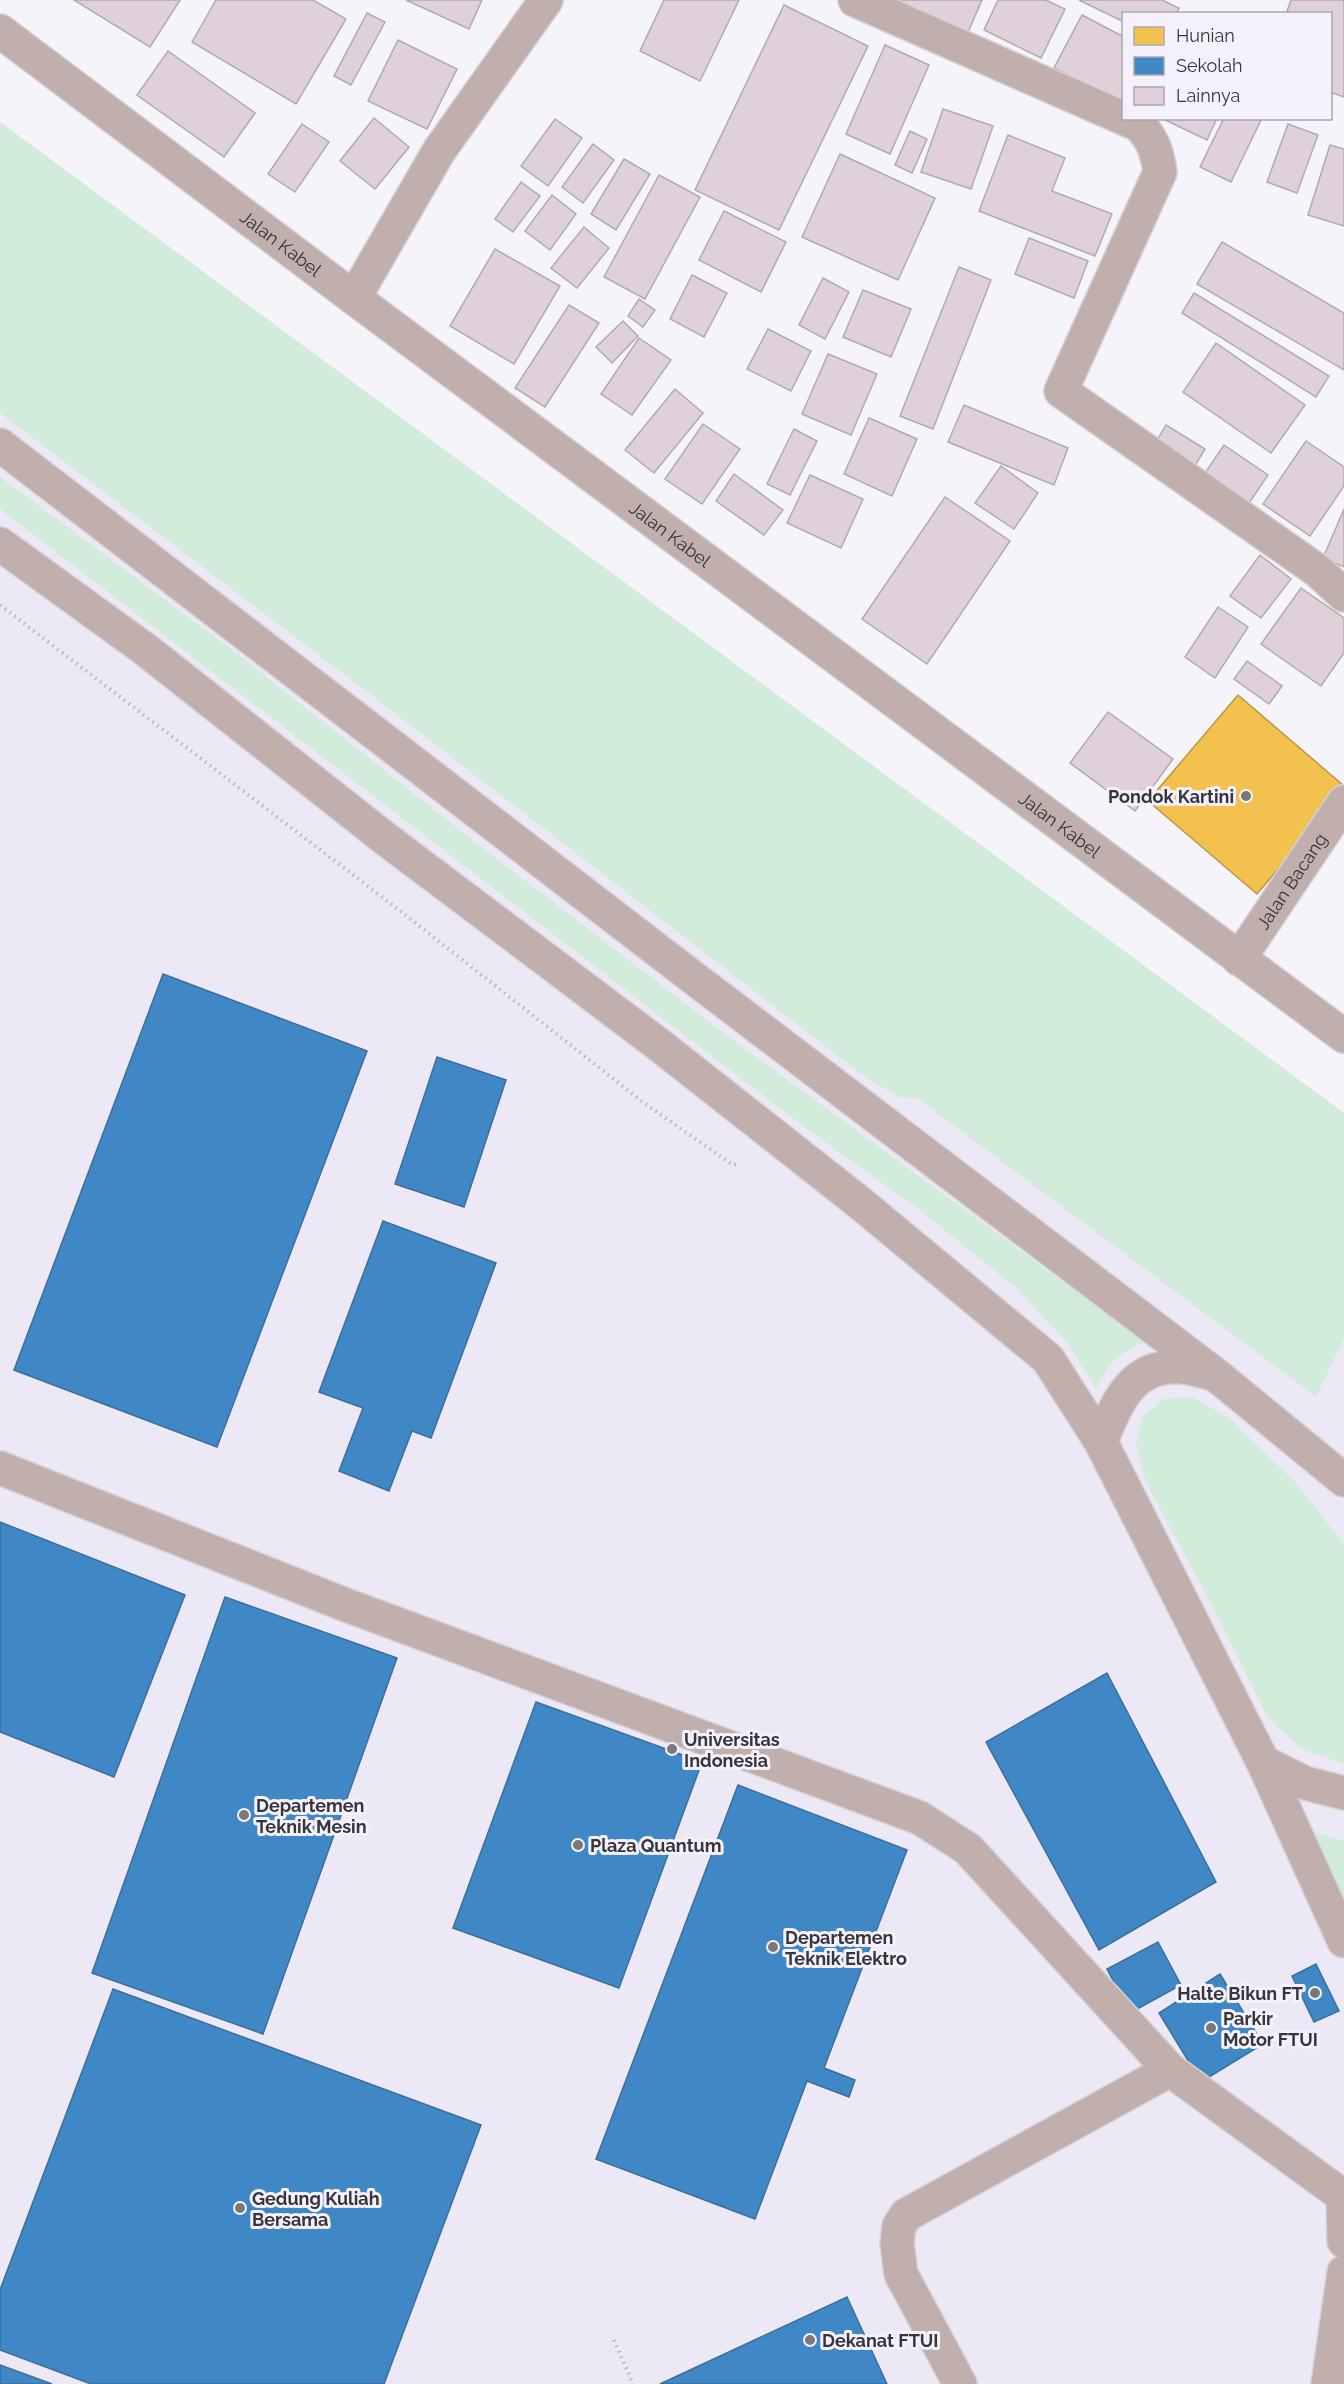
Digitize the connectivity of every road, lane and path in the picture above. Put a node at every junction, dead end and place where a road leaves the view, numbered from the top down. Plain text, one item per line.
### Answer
1 (546, 0) edge
2 (855, 0) edge
3 (0, 31) edge
4 (1122, 118) edge
5 (1128, 120) edge
6 (354, 298) junction
7 (0, 445) edge
8 (0, 544) edge
9 (1344, 595) edge
10 (1344, 802) edge
11 (1239, 959) junction
12 (1344, 1036) edge
13 (1216, 1375) junction
14 (1101, 1443) junction
15 (0, 1468) edge
16 (1342, 1480) edge
17 (1263, 1762) junction
18 (1344, 1793) edge
19 (1344, 1941) edge
20 (1170, 2070) junction
21 (1344, 2196) edge
22 (1344, 2241) edge
23 (1344, 2272) edge
24 (614, 2340) dead end
25 (633, 2384) edge
26 (960, 2384) edge
27 (1328, 2384) edge

1 - 6 street
2 - 4 street
3 - 6 street, Jalan Kabel
5 - 9 street
6 - 11 street, Jalan Kabel
7 - 13 street
8 - 14 street
10 - 11 street, Jalan Bacang
11 - 12 street, Jalan Kabel
13 - 14 street
13 - 16 street
14 - 17 street
15 - 20 street
17 - 18 street
17 - 19 street
20 - 21 street
20 - 26 street
21 - 22 street
23 - 27 street
24 - 25 path

